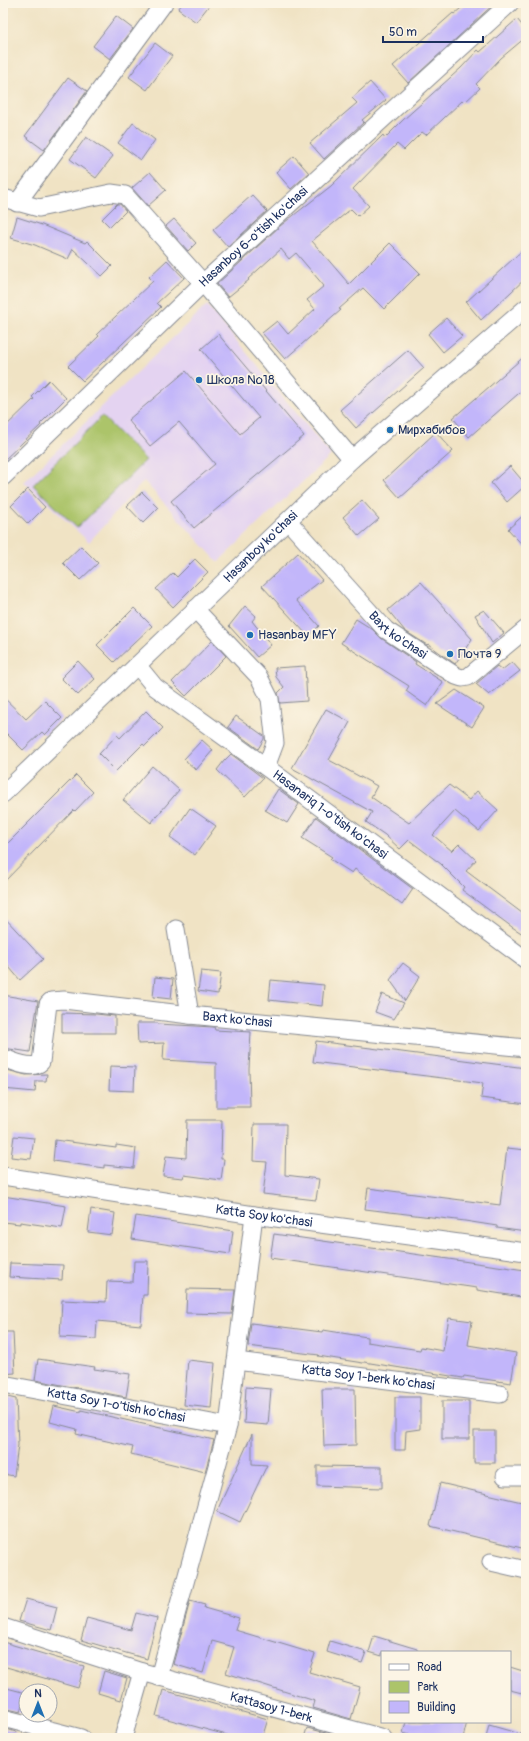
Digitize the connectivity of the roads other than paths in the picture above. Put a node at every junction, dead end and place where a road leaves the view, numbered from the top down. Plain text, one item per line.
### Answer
1 (164, 3) edge
2 (510, 3) edge
3 (10, 201) edge
4 (203, 283) junction
5 (526, 308) edge
6 (352, 459) junction
7 (3, 477) edge
8 (288, 521) junction
9 (195, 609) junction
10 (526, 629) edge
11 (137, 665) junction
12 (266, 767) junction
13 (3, 794) edge
14 (176, 929) dead end
15 (526, 960) edge
16 (190, 1015) junction
17 (526, 1048) edge
18 (3, 1058) edge
19 (3, 1176) edge
20 (254, 1215) junction
21 (526, 1252) edge
22 (236, 1361) junction
23 (3, 1384) edge
24 (500, 1394) dead end
25 (228, 1426) junction
26 (505, 1476) dead end
27 (526, 1476) edge
28 (491, 1562) dead end
29 (526, 1570) edge
30 (3, 1627) edge
31 (142, 1672) junction
32 (159, 1677) junction
33 (3, 1718) edge
34 (81, 1738) edge
35 (123, 1738) edge
36 (383, 1738) edge

1 - 3 street
2 - 4 street, Hasanboy 6-o'tish ko'chasi
3 - 4 street
4 - 6 street
4 - 7 street, Hasanboy 6-o'tish ko'chasi
5 - 6 street, Hasanboy ko'chasi
6 - 8 street, Hasanboy ko'chasi
8 - 9 street, Hasanboy ko'chasi
8 - 10 street, Baxt ko'chasi
9 - 11 street, Hasanboy ko'chasi
9 - 12 street
11 - 12 street, Hasanariq 1-o'tish ko'chasi
11 - 13 street, Hasanboy ko'chasi
12 - 15 street, Hasanariq 1-o'tish ko'chasi
14 - 16 street
16 - 17 street, Baxt ko'chasi
16 - 18 street, Baxt ko'chasi
19 - 20 street, Katta Soy ko'chasi
20 - 21 street, Katta Soy ko'chasi
20 - 22 street
22 - 24 street, Katta Soy 1-berk ko'chasi
22 - 25 street
23 - 25 street, Katta Soy 1-o'tish ko'chasi
25 - 32 street
26 - 27 street
28 - 29 street
30 - 31 street, Kattasoy 1-berk
31 - 32 street, Kattasoy 1-berk
31 - 35 street
32 - 36 street, Kattasoy 1-berk
33 - 34 street

